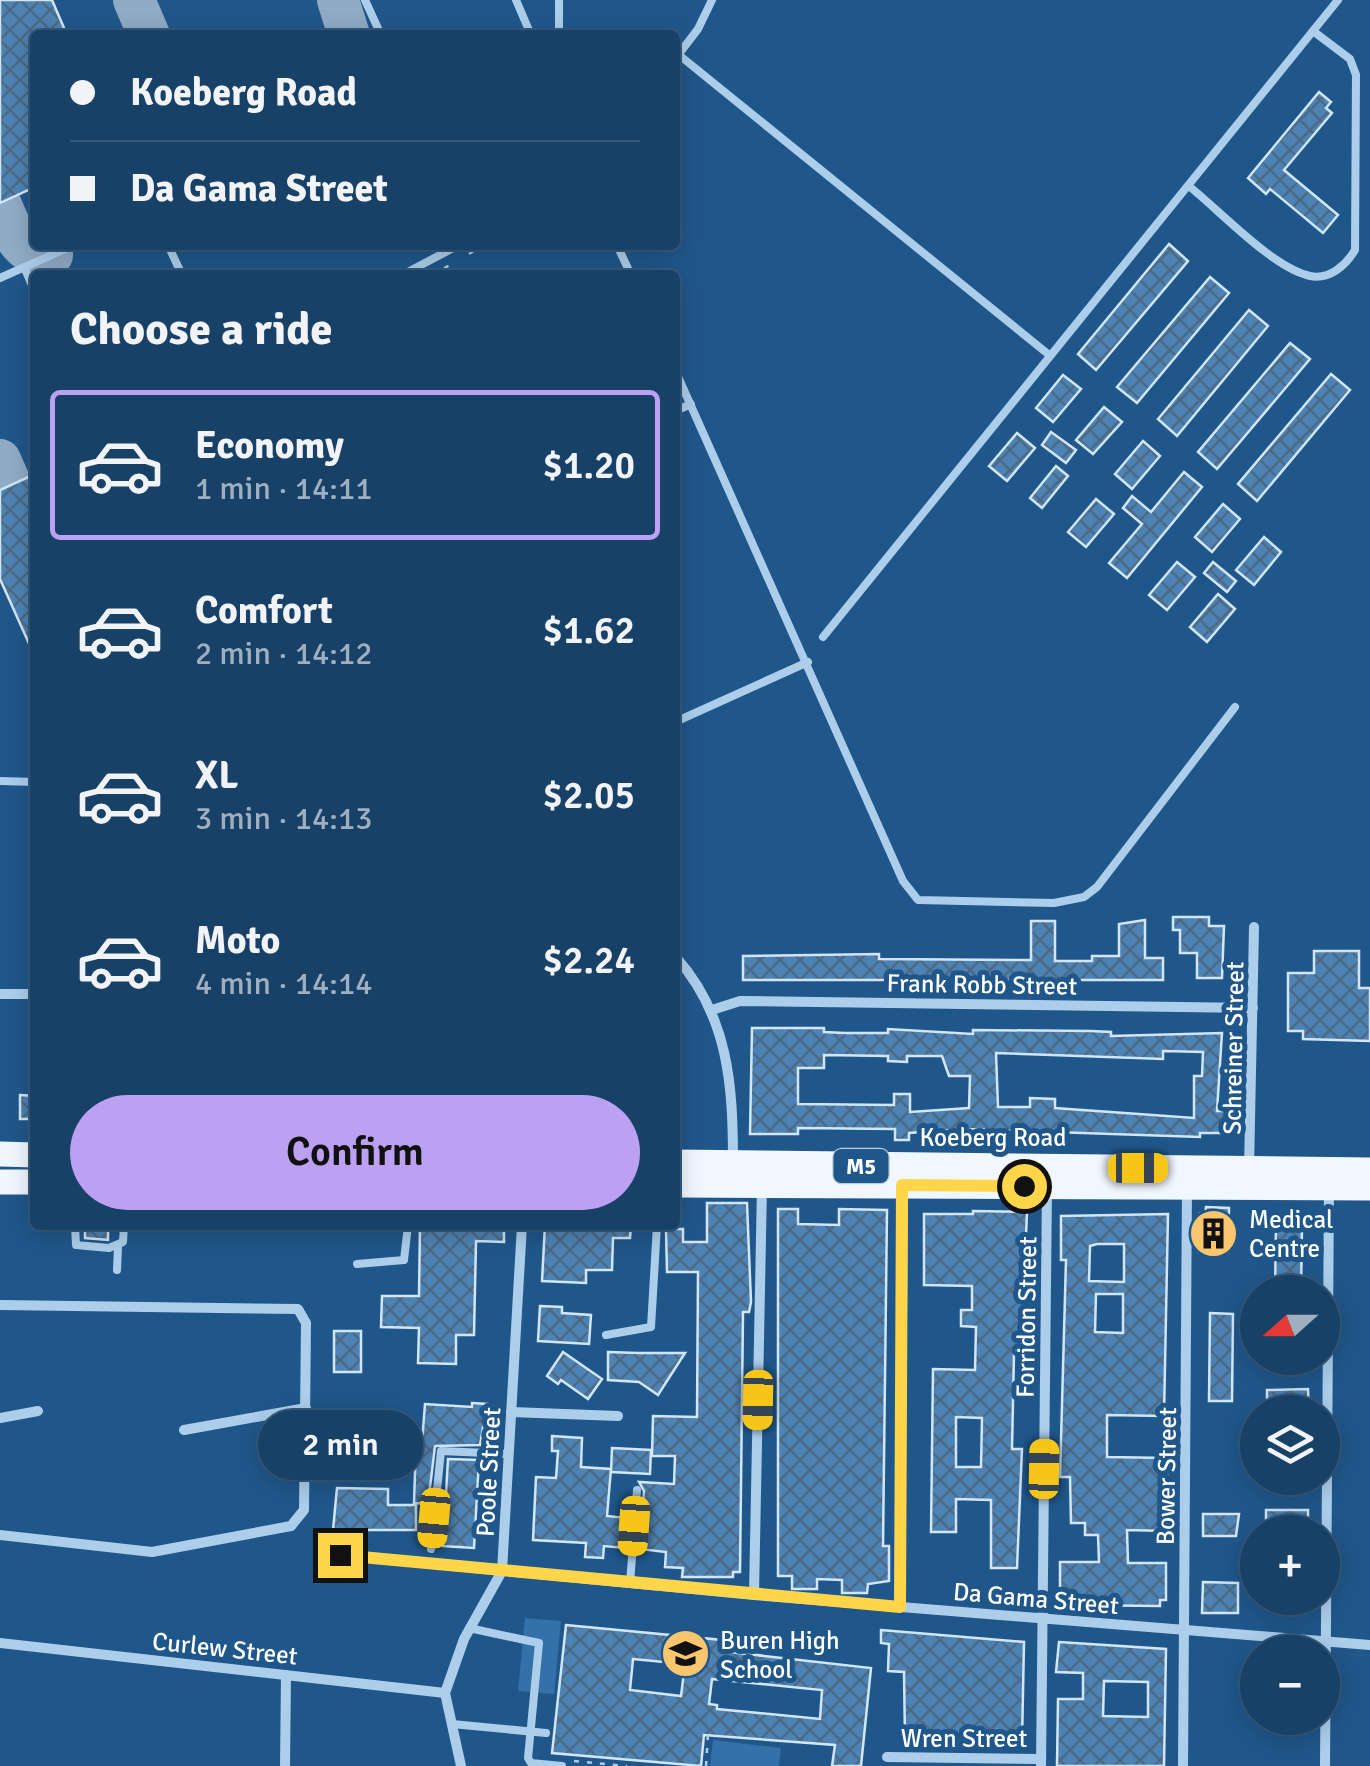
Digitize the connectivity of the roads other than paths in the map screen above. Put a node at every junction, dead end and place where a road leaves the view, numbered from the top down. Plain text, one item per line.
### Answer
1 (366, 0) edge
2 (516, 0) edge
3 (558, 0) edge
4 (712, 0) edge
5 (1338, 0) edge
6 (379, 30) edge
7 (529, 30) edge
8 (559, 30) edge
9 (1313, 31) junction
10 (680, 52) edge
11 (680, 59) edge
12 (1190, 187) junction
13 (63, 250) edge
14 (450, 250) edge
15 (24, 267) junction
16 (412, 270) edge
17 (0, 278) edge
18 (30, 281) edge
19 (1048, 354) junction
20 (680, 381) edge
21 (691, 404) junction
22 (680, 409) edge
23 (823, 636) dead end
24 (808, 662) junction
25 (1234, 707) dead end
26 (680, 720) edge
27 (0, 781) edge
28 (30, 782) edge
29 (1254, 927) dead end
30 (680, 963) edge
31 (0, 994) edge
32 (30, 994) edge
33 (1253, 1008) junction
34 (712, 1010) junction
35 (0, 1154) edge
36 (30, 1155) edge
37 (680, 1162) edge
38 (733, 1164) junction
39 (1249, 1169) junction
40 (1370, 1170) edge
41 (902, 1176) junction
42 (1047, 1177) junction
43 (1329, 1179) junction
44 (0, 1182) edge
45 (30, 1182) edge
46 (762, 1184) junction
47 (680, 1185) edge
48 (1187, 1187) junction
49 (1370, 1188) edge
50 (75, 1230) edge
51 (124, 1230) edge
52 (407, 1230) edge
53 (522, 1230) edge
54 (657, 1230) edge
55 (118, 1248) junction
56 (357, 1264) dead end
57 (117, 1270) dead end
58 (0, 1306) edge
59 (606, 1334) dead end
60 (306, 1408) junction
61 (38, 1411) dead end
62 (511, 1412) junction
63 (618, 1416) dead end
64 (0, 1418) edge
65 (184, 1430) dead end
66 (509, 1454) junction
67 (636, 1490) dead end
68 (0, 1535) edge
69 (431, 1549) dead end
70 (340, 1555) dead end
71 (502, 1570) junction
72 (630, 1584) junction
73 (754, 1595) junction
74 (900, 1607) junction
75 (1042, 1619) junction
76 (470, 1628) junction
77 (1184, 1631) junction
78 (1241, 1635) edge
79 (1326, 1635) edge
80 (1340, 1642) edge
81 (0, 1643) edge
82 (1370, 1645) edge
83 (286, 1674) junction
84 (446, 1693) junction
85 (452, 1724) junction
86 (531, 1731) junction
87 (546, 1732) dead end
88 (1324, 1735) edge
89 (887, 1757) dead end
90 (1041, 1762) edge
91 (286, 1766) edge
92 (461, 1766) edge
93 (562, 1766) edge
94 (1183, 1766) edge
95 (1324, 1766) edge

1 - 6 lane
2 - 7 lane
3 - 8 lane
4 - 10 lane
5 - 9 lane
9 - 12 lane
9 - 12 lane
11 - 19 lane
12 - 19 lane
13 - 15 lane
14 - 16 lane
15 - 17 lane
15 - 18 lane
19 - 23 lane
20 - 21 lane
21 - 22 lane
21 - 24 lane
24 - 25 lane
24 - 26 lane
27 - 28 lane
29 - 33 street, Schreiner Street
30 - 34 street
31 - 32 street
33 - 34 street, Frank Robb Street
33 - 39 street, Schreiner Street
34 - 38 street
35 - 36 main road
37 - 38 main road, Koeberg Road / M5
38 - 41 main road, Koeberg Road / M5
39 - 42 main road, Koeberg Road / M5
39 - 43 main road, Koeberg Road / M5
40 - 43 main road, Koeberg Road / M5
41 - 42 main road, Koeberg Road / M5
41 - 46 main road, Koeberg Road / M5
41 - 74 street
42 - 48 main road, Koeberg Road / M5
42 - 75 street, Forridon Street
43 - 48 main road, Koeberg Road / M5
43 - 49 main road, Koeberg Road / M5
43 - 79 street
44 - 45 main road
46 - 47 main road, Koeberg Road / M5
46 - 73 street
48 - 77 street, Bower Street
50 - 55 lane
51 - 55 lane
52 - 56 lane
53 - 62 street, Poole Street
54 - 59 lane
55 - 57 lane
58 - 60 street
60 - 65 street
60 - 68 street
61 - 64 street
62 - 63 street
62 - 66 street, Poole Street
66 - 69 lane
66 - 71 street, Poole Street
67 - 72 lane
70 - 71 street, Da Gama Street
71 - 72 street, Da Gama Street
71 - 76 street, Poole Street
72 - 73 street, Da Gama Street
73 - 74 street, Da Gama Street
74 - 75 street, Da Gama Street
75 - 77 street, Da Gama Street
75 - 90 street, Forridon Street
76 - 84 street, Poole Street
76 - 86 lane
77 - 78 street, Da Gama Street
77 - 94 street, Bower Street
80 - 82 street, Da Gama Street
81 - 83 street, Curlew Street
83 - 84 street, Curlew Street
83 - 91 street
84 - 85 street, Poole Street
85 - 86 lane
85 - 92 street, Poole Street
86 - 87 lane
86 - 93 lane
88 - 95 street
89 - 90 street, Wren Street

